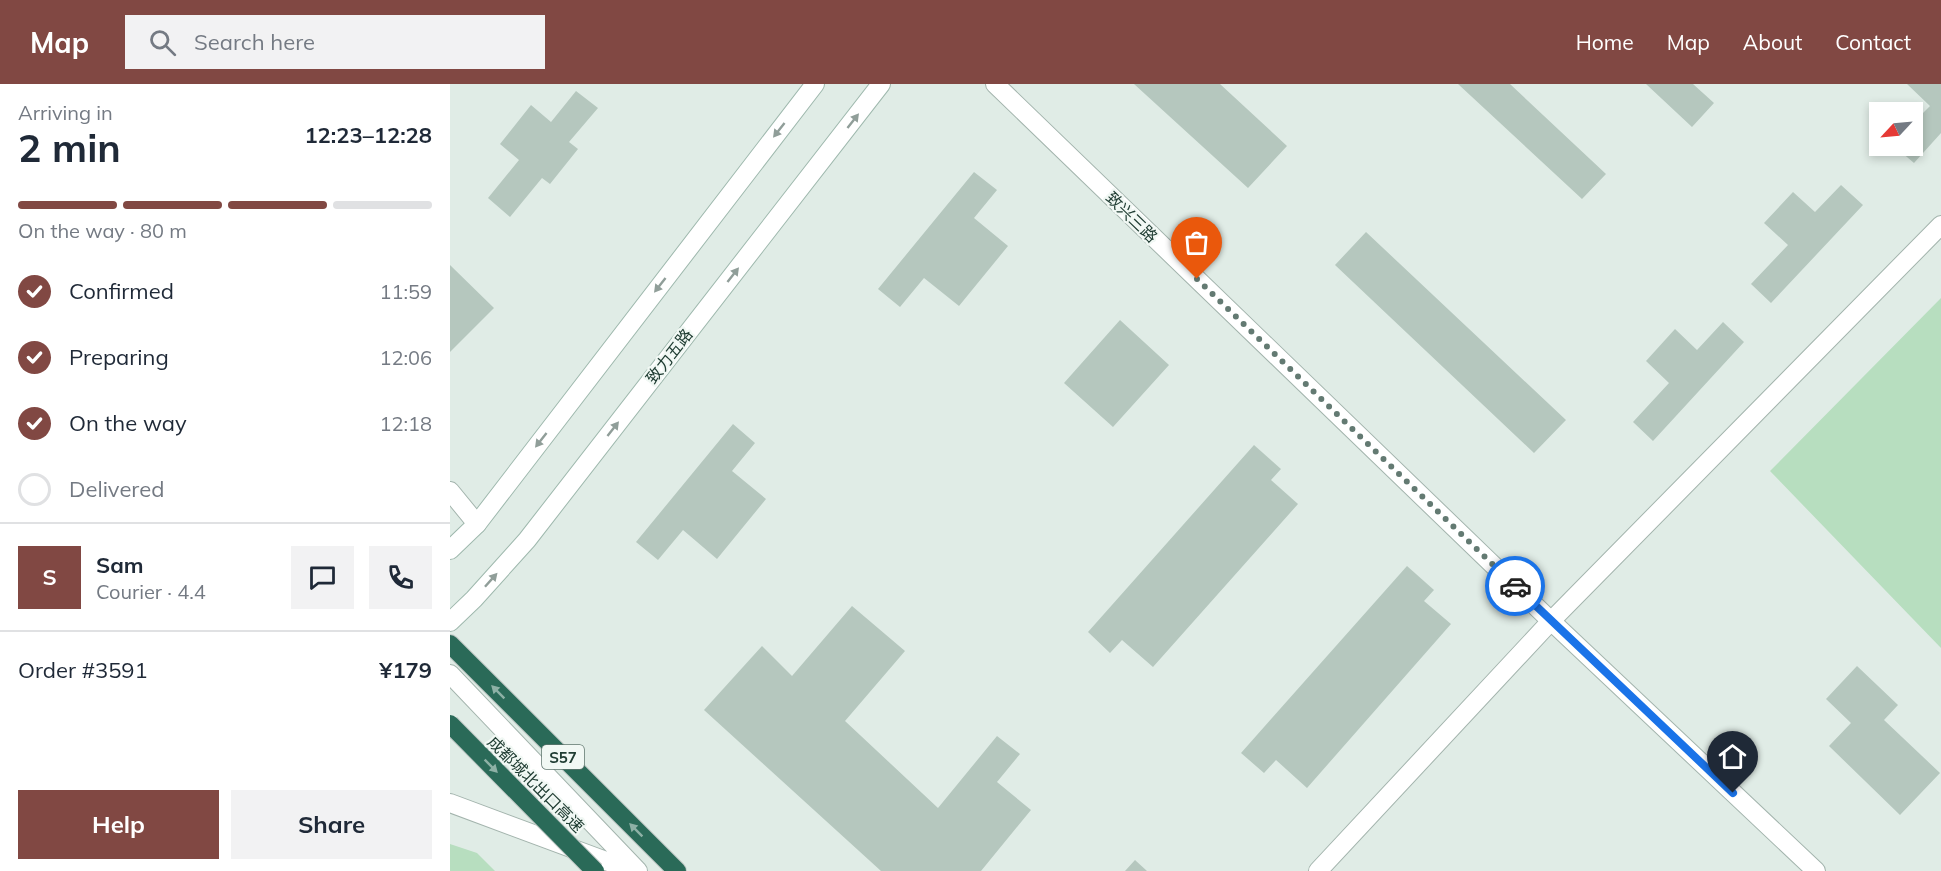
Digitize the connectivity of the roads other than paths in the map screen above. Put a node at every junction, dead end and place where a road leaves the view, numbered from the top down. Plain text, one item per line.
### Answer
1 (815, 84) edge
2 (881, 84) edge
3 (995, 84) edge
4 (1941, 225) edge
5 (450, 491) edge
6 (477, 524) junction
7 (450, 550) edge
8 (1551, 621) junction
9 (450, 622) edge
10 (450, 644) edge
11 (450, 674) edge
12 (450, 724) edge
13 (450, 803) edge
14 (595, 871) edge
15 (633, 871) edge
16 (638, 871) edge
17 (677, 871) edge
18 (1318, 871) edge
19 (1816, 871) edge

1 -> 6 street
9 -> 2 street, 致力五路
3 - 8 street, 致兴三路
4 - 8 street
5 - 6 street
6 - 7 street
8 - 18 street
8 - 19 street, 致兴三路
17 -> 10 highway, S57
11 - 16 street
12 -> 14 highway, 成都城北出口高速, bridge
13 - 15 street

